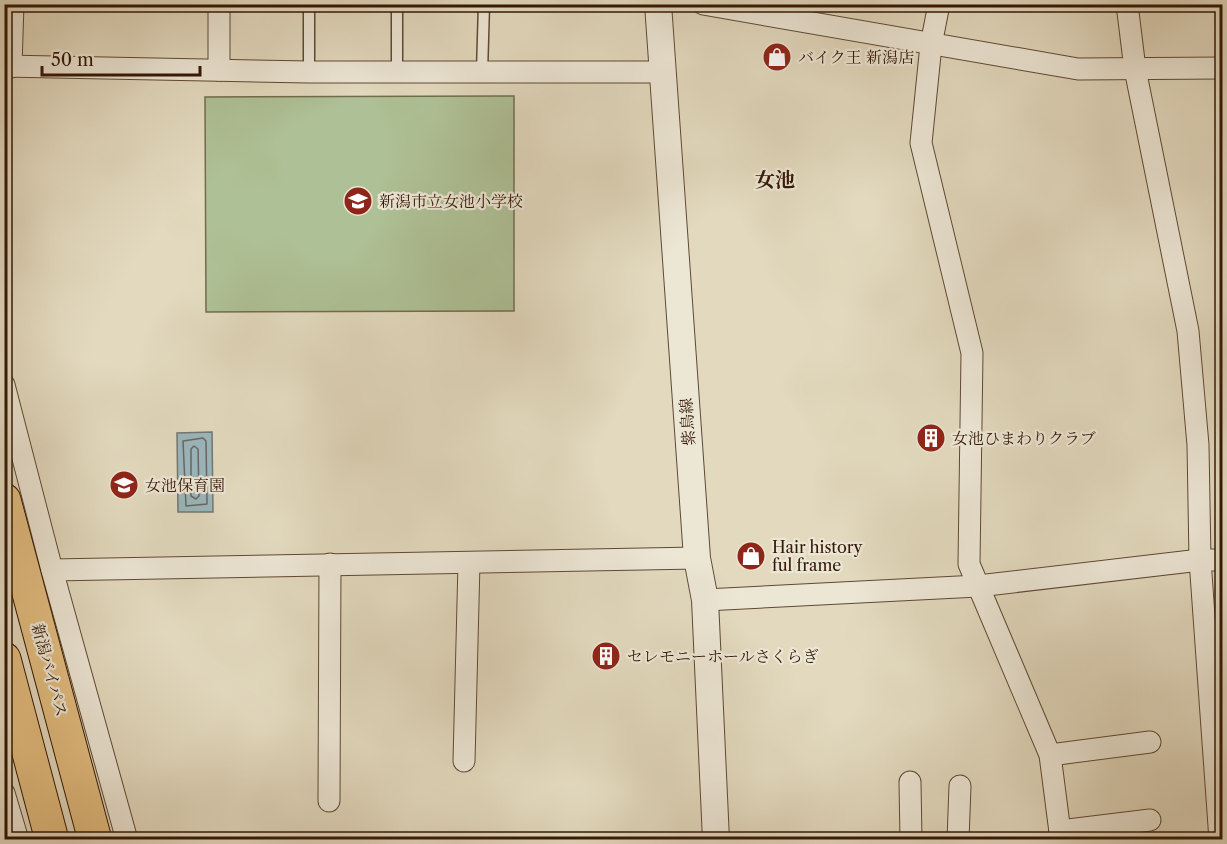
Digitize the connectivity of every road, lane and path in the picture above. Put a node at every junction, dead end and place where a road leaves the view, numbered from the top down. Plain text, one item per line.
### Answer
1 (13, 4) edge
2 (219, 4) edge
3 (309, 4) edge
4 (397, 4) edge
5 (484, 4) edge
6 (658, 4) edge
7 (703, 4) edge
8 (939, 4) edge
9 (1127, 4) edge
10 (931, 45) junction
11 (8, 67) edge
12 (1222, 68) edge
13 (1135, 69) junction
14 (219, 70) junction
15 (309, 72) junction
16 (397, 72) junction
17 (482, 72) junction
18 (663, 72) junction
19 (4, 386) edge
20 (4, 500) edge
21 (697, 558) junction
22 (1200, 560) junction
23 (1222, 560) edge
24 (469, 563) junction
25 (330, 564) junction
26 (52, 570) junction
27 (978, 586) junction
28 (705, 600) junction
29 (4, 659) edge
30 (1150, 742) dead end
31 (1050, 755) junction
32 (464, 761) dead end
33 (910, 782) dead end
34 (960, 786) dead end
35 (4, 793) edge
36 (329, 801) dead end
37 (1150, 820) dead end
38 (1061, 835) edge
39 (18, 840) edge
40 (52, 840) edge
41 (95, 840) edge
42 (127, 840) edge
43 (716, 840) edge
44 (911, 840) edge
45 (958, 840) edge
46 (1220, 840) edge

1 - 11 street
2 - 14 street
3 - 15 lane
4 - 16 lane
5 - 17 lane
6 - 18 street, 紫鳥線
7 - 10 street
8 - 10 street
9 - 13 street
10 - 13 street
10 - 27 street
11 - 14 street
12 - 13 street
13 - 22 street
14 - 15 street
15 - 16 street
16 - 17 street
17 - 18 street
18 - 21 street, 紫鳥線
19 - 26 street
20 - 41 highway, 新潟バイパス
21 - 24 street
21 - 28 street, 紫鳥線
22 - 23 street
22 - 27 street
22 - 46 street
24 - 25 street
24 - 32 street
25 - 26 street
25 - 36 street
26 - 42 street
27 - 28 street
27 - 31 street
28 - 43 street, 紫鳥線
29 - 40 highway
30 - 31 street
31 - 38 street
33 - 44 street
34 - 45 street
35 - 39 street
37 - 38 street

